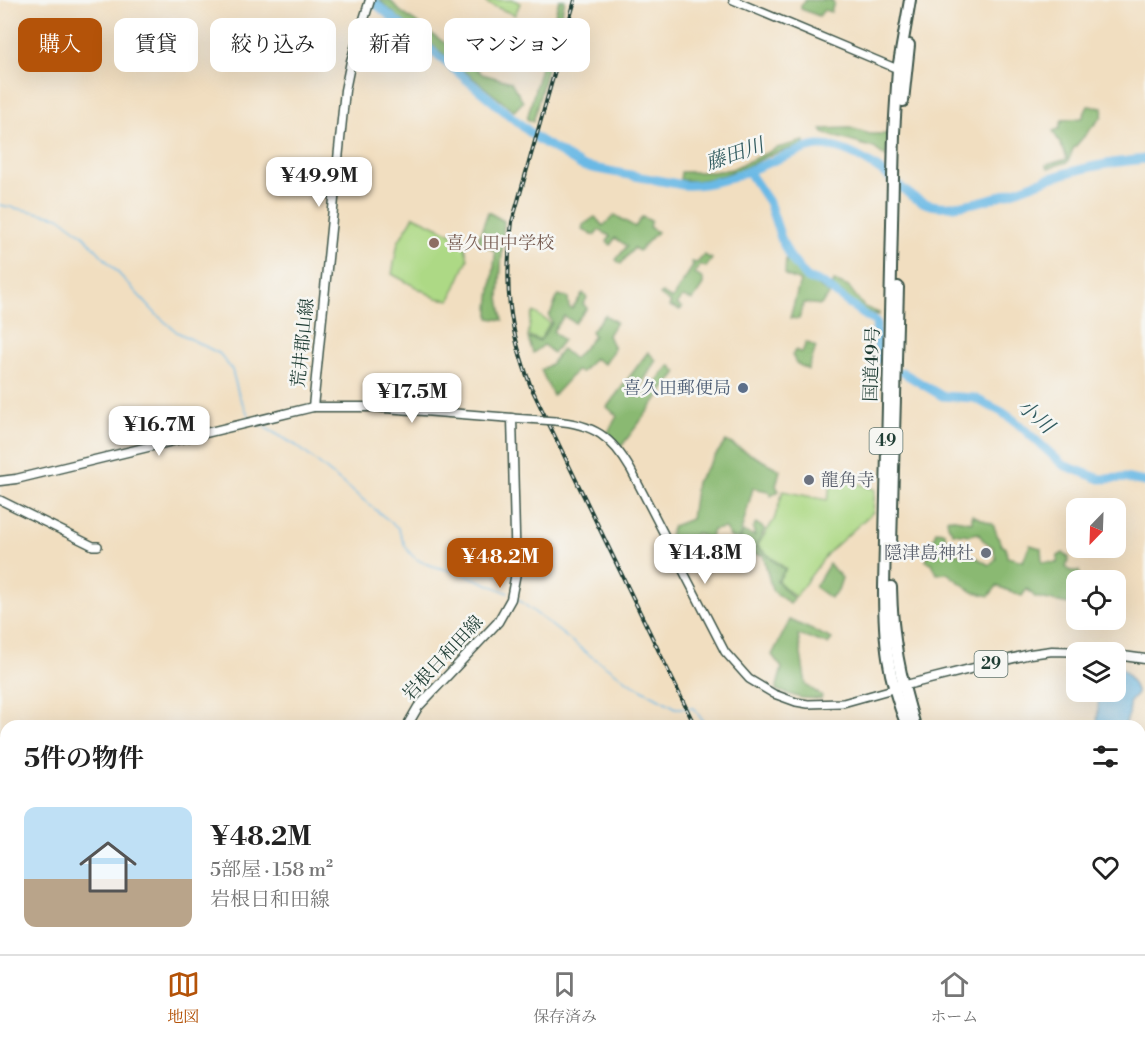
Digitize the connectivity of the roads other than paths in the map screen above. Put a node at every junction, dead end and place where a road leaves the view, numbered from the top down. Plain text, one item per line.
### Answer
1 (370, 0) edge
2 (733, 0) edge
3 (910, 0) edge
4 (916, 0) edge
5 (902, 70) junction
6 (313, 407) junction
7 (512, 418) junction
8 (0, 481) edge
9 (0, 500) edge
10 (98, 546) dead end
11 (1066, 651) edge
12 (1126, 656) edge
13 (1145, 659) edge
14 (898, 688) junction
15 (410, 720) edge
16 (906, 720) edge
17 (912, 720) edge

1 - 6 main road, 荒井郡山線
2 - 5 street
3 - 5 highway, 国道49号 / 49
4 - 5 highway, 国道49号 / 49
5 - 14 highway, 国道49号 / 49
6 - 7 main road
6 - 8 main road, 荒井郡山線
7 - 14 street, bridge
7 - 15 main road, 岩根日和田線
9 - 10 street
11 - 14 main road, 29
12 - 13 main road
14 - 16 highway, 国道49号 / 49
14 - 17 highway, 国道49号 / 49

